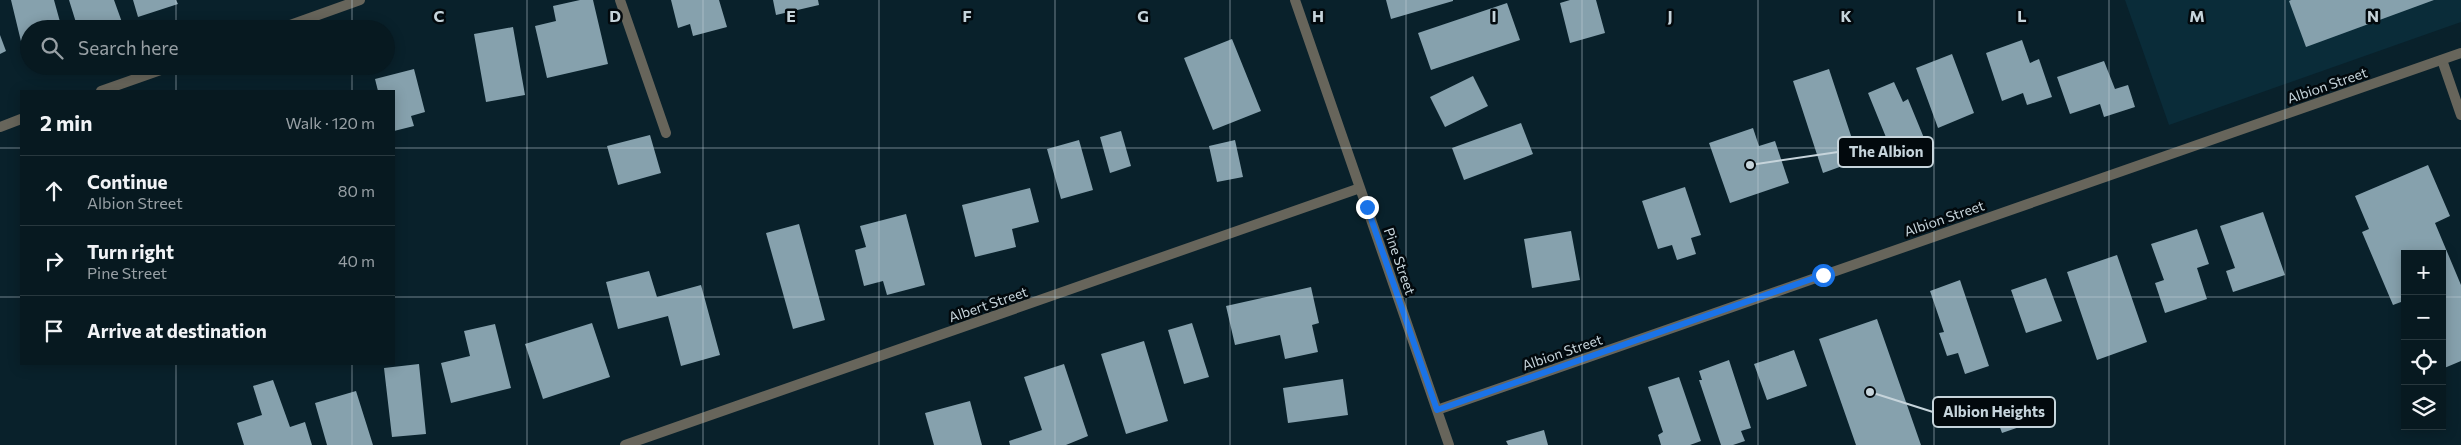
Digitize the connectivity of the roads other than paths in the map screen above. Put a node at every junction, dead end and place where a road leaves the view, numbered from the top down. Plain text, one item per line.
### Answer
1 (360, 0) edge
2 (620, 0) edge
3 (1295, 0) edge
4 (304, 20) edge
5 (2461, 53) edge
6 (2442, 60) junction
7 (146, 75) edge
8 (104, 90) edge
9 (2461, 115) edge
10 (20, 119) edge
11 (0, 127) edge
12 (666, 133) dead end
13 (1360, 188) junction
14 (1437, 410) junction
15 (625, 445) edge
16 (1449, 445) edge

1 - 4 street
2 - 12 street
3 - 13 street, Pine Street
5 - 6 street, Albion Street
6 - 9 street
6 - 14 street, Albion Street
7 - 8 street
10 - 11 street
13 - 14 street, Pine Street
13 - 15 street, Albert Street
14 - 16 street, Pine Street

